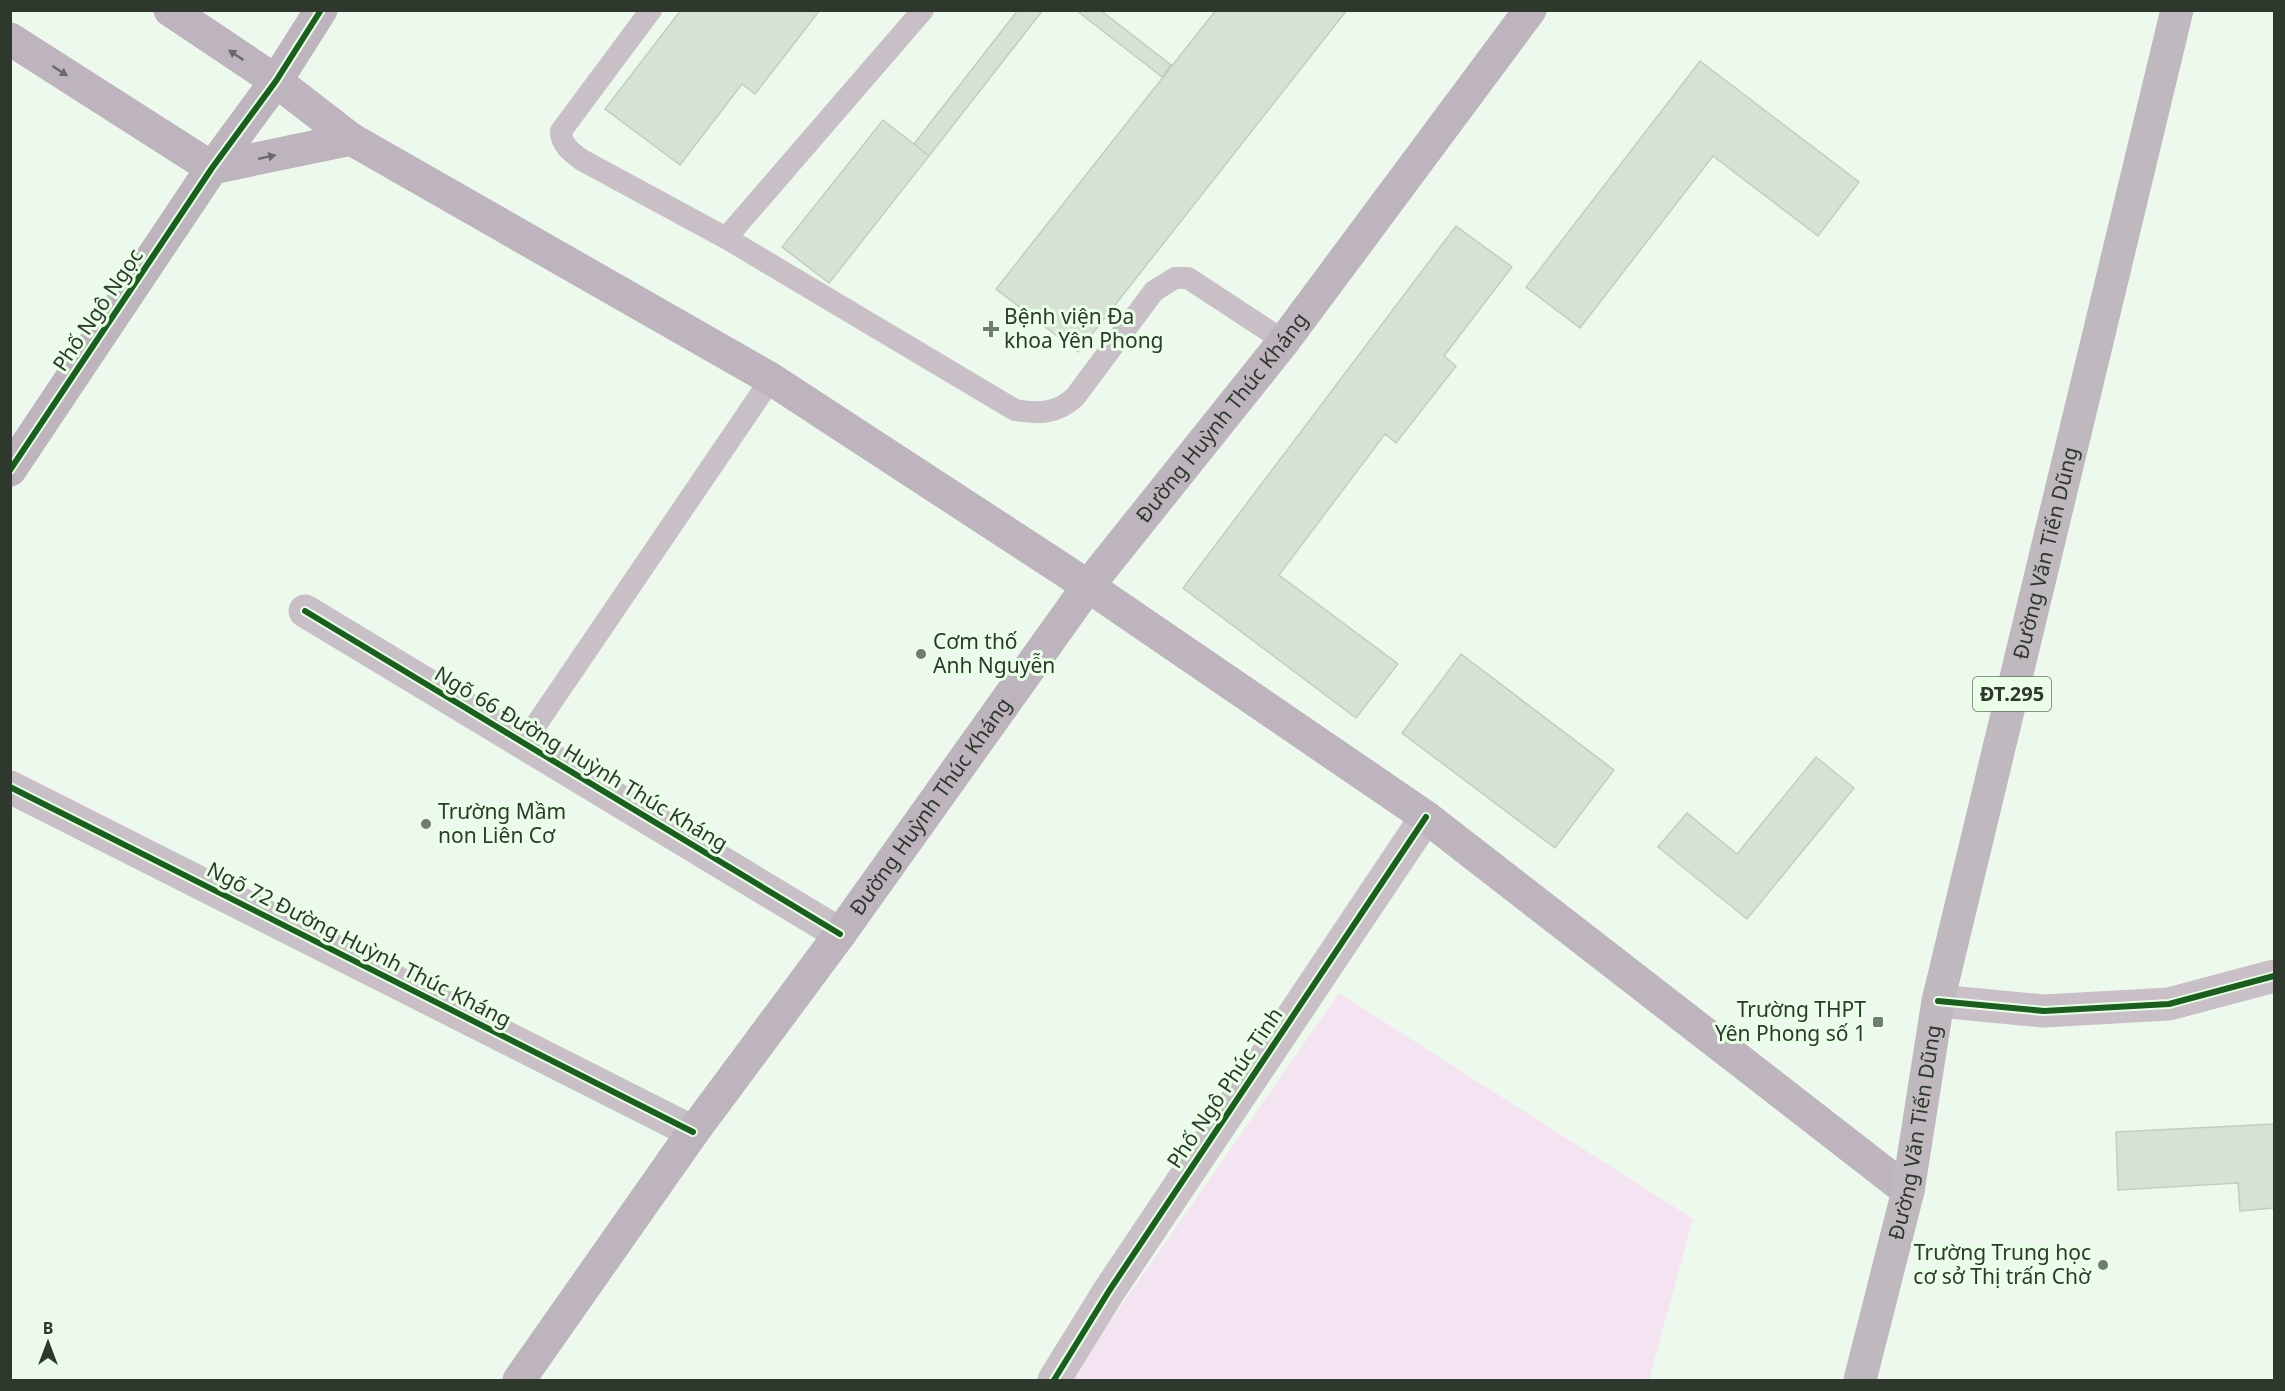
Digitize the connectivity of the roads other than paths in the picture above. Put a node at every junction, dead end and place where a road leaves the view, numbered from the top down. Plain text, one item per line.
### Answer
1 (170, 10) edge
2 (321, 10) edge
3 (651, 10) edge
4 (923, 10) edge
5 (1530, 10) edge
6 (2177, 10) edge
7 (10, 39) edge
8 (276, 81) junction
9 (351, 139) junction
10 (212, 168) junction
11 (726, 238) junction
12 (1284, 341) junction
13 (771, 380) junction
14 (10, 470) edge
15 (1088, 586) junction
16 (305, 611) dead end
17 (523, 744) junction
18 (10, 788) edge
19 (1426, 817) junction
20 (840, 934) junction
21 (2274, 976) edge
22 (1938, 1001) junction
23 (693, 1132) junction
24 (1908, 1191) junction
25 (519, 1380) edge
26 (1054, 1380) edge
27 (1860, 1380) edge

8 -> 1 main road
2 - 8 main road, Phố Ngô Ngọc
3 - 11 lane
4 - 11 lane
5 - 12 main road, Đường Huỳnh Thúc Kháng
6 - 22 main road, Đường Văn Tiến Dũng / ĐT.295
7 -> 10 main road
8 - 9 main road
8 - 10 main road, Phố Ngô Ngọc
10 -> 9 main road
9 - 13 main road
10 - 14 main road, Phố Ngô Ngọc
11 - 12 lane
12 - 15 main road, Đường Huỳnh Thúc Kháng
13 - 15 main road
13 - 17 lane
15 - 19 main road
15 - 20 main road, Đường Huỳnh Thúc Kháng
16 - 17 street, Ngõ 66 Đường Huỳnh Thúc Kháng
17 - 20 street, Ngõ 66 Đường Huỳnh Thúc Kháng
18 - 23 street, Ngõ 72 Đường Huỳnh Thúc Kháng
19 - 24 main road
19 - 26 street, Phố Ngô Phúc Tinh
20 - 23 main road, Đường Huỳnh Thúc Kháng
21 - 22 street
22 - 24 main road, Đường Văn Tiến Dũng / ĐT.295
23 - 25 main road, Đường Huỳnh Thúc Kháng
24 - 27 main road, Đường Văn Tiến Dũng / ĐT.295

